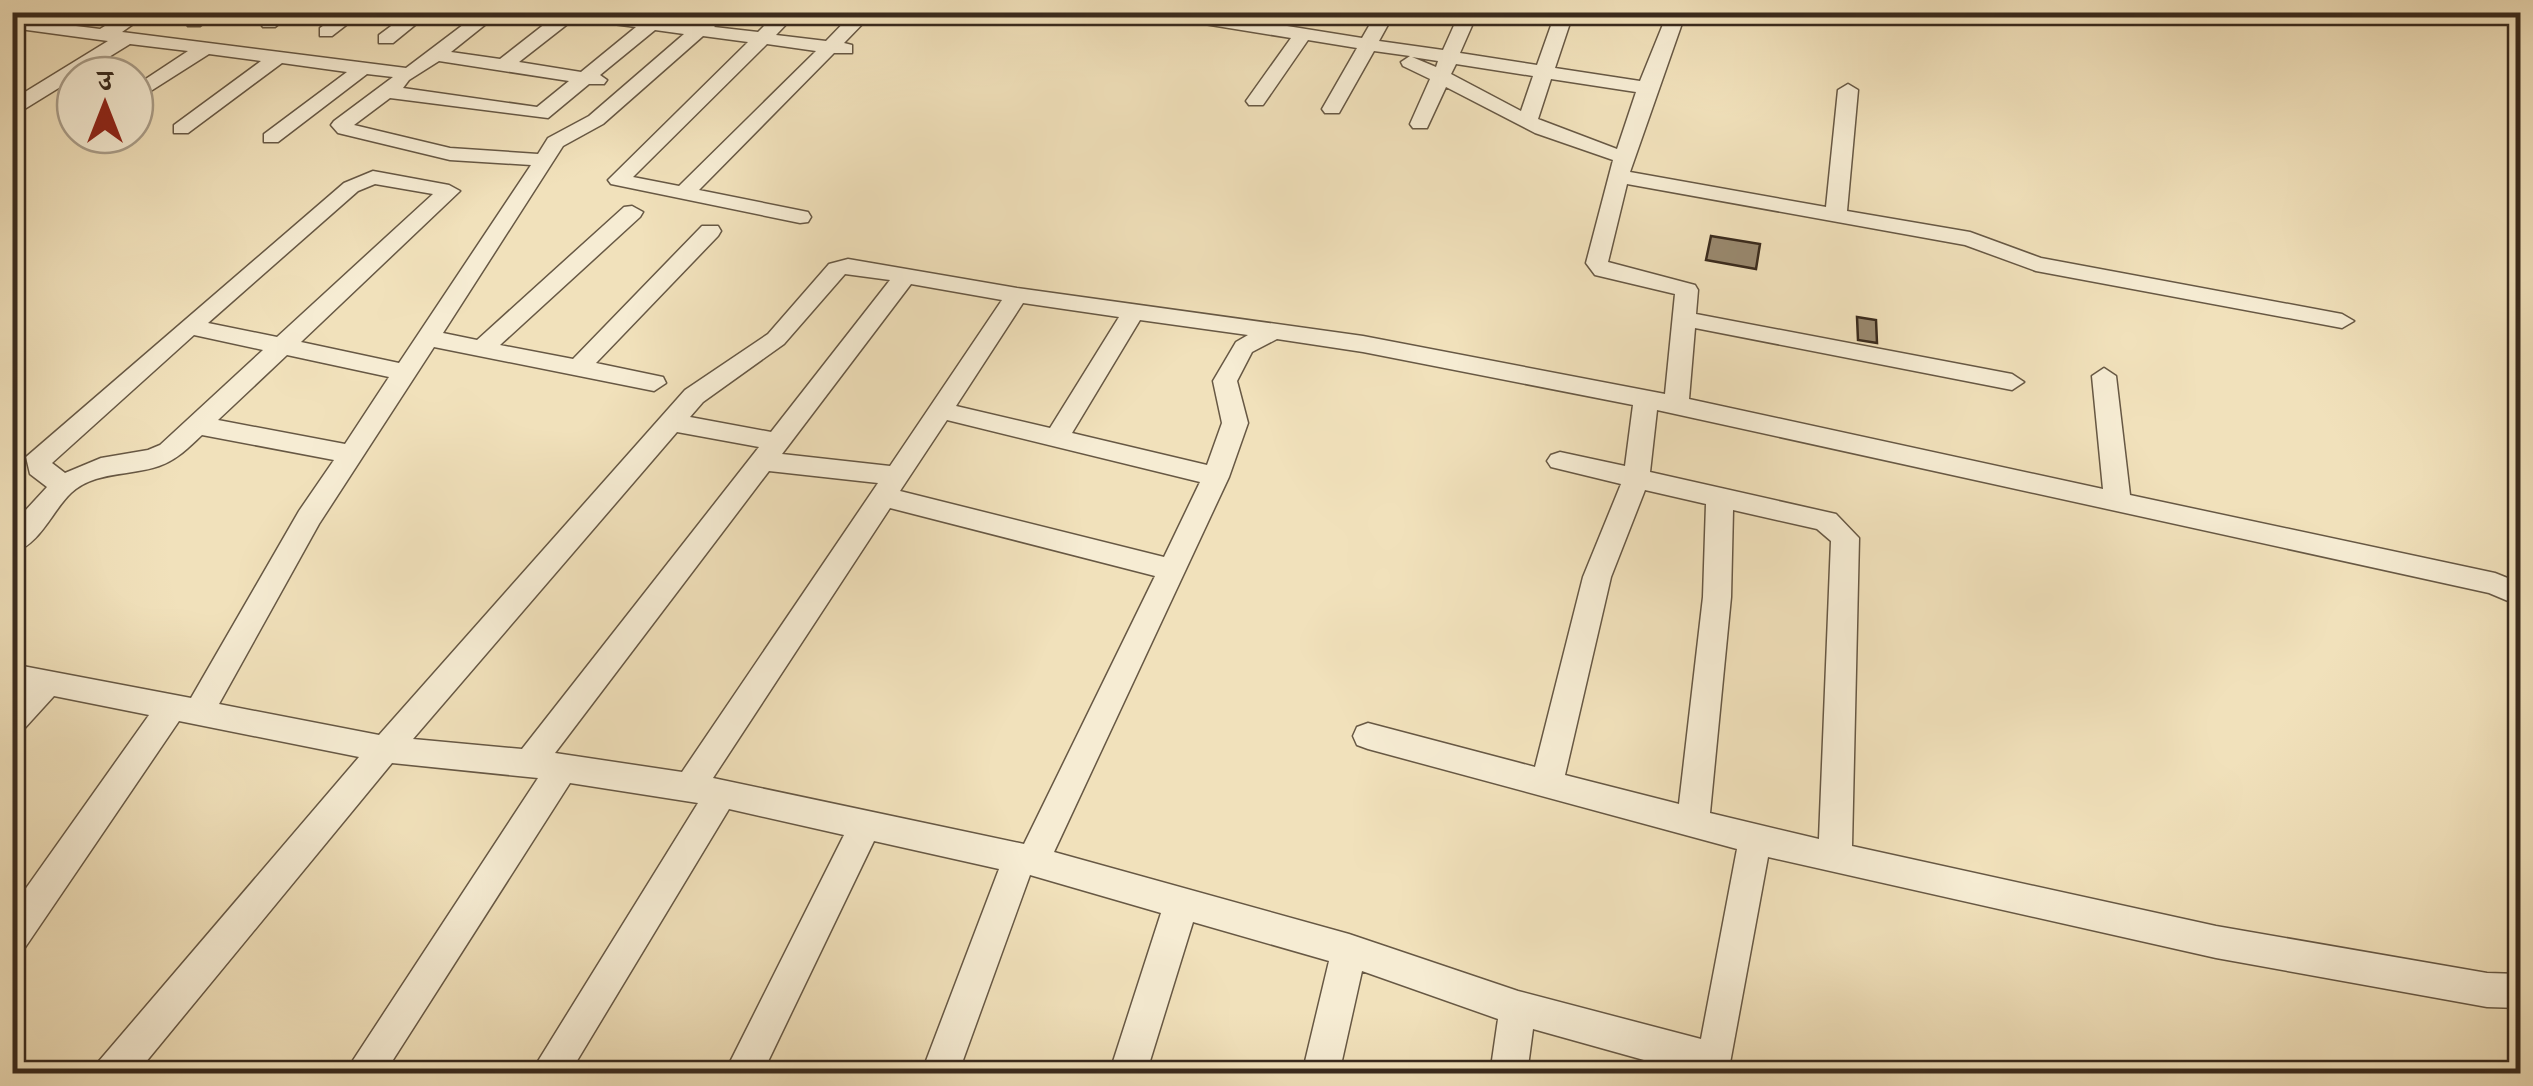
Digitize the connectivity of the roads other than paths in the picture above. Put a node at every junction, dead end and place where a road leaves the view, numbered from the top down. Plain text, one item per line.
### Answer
1 (141, 12) edge
2 (354, 12) edge
3 (422, 12) edge
4 (492, 12) edge
5 (720, 12) edge
6 (789, 12) edge
7 (866, 12) edge
8 (1161, 12) edge
9 (1386, 12) edge
10 (1470, 12) edge
11 (1676, 12) edge
12 (567, 13) edge
13 (1563, 17) dead end
14 (658, 18) edge
15 (1226, 18) edge
16 (12, 23) edge
17 (37, 24) junction
18 (1297, 27) edge
19 (698, 30) junction
20 (326, 32) dead end
21 (103, 35) junction
22 (126, 38) junction
23 (761, 38) junction
24 (386, 39) dead end
25 (12, 43) edge
26 (1370, 46) junction
27 (205, 48) junction
28 (837, 48) junction
29 (435, 55) junction
30 (278, 57) junction
31 (504, 65) junction
32 (1446, 67) junction
33 (362, 68) junction
34 (1544, 72) junction
35 (410, 74) junction
36 (587, 79) junction
37 (155, 82) edge
38 (634, 86) junction
39 (1647, 88) junction
40 (1848, 90) dead end
41 (385, 92) junction
42 (1256, 101) dead end
43 (16, 106) dead end
44 (1332, 109) dead end
45 (1528, 120) junction
46 (1420, 124) dead end
47 (181, 129) dead end
48 (271, 138) dead end
49 (541, 160) junction
50 (1621, 167) junction
51 (682, 195) junction
52 (632, 212) dead end
53 (1836, 214) junction
54 (800, 218) dead end
55 (710, 230) dead end
56 (906, 275) junction
57 (1017, 295) junction
58 (1134, 311) junction
59 (1686, 319) junction
60 (2342, 321) dead end
61 (191, 327) junction
62 (1275, 332) junction
63 (428, 338) junction
64 (285, 347) junction
65 (481, 349) junction
66 (578, 368) junction
67 (406, 372) junction
68 (2104, 376) dead end
69 (2012, 382) dead end
70 (654, 383) dead end
71 (1646, 400) junction
72 (1676, 405) junction
73 (942, 411) junction
74 (672, 422) junction
75 (198, 425) junction
76 (1056, 439) junction
77 (772, 452) junction
78 (351, 454) junction
79 (1560, 462) dead end
80 (1216, 477) junction
81 (1636, 479) junction
82 (62, 484) junction
83 (891, 487) junction
84 (1720, 497) junction
85 (2118, 502) junction
86 (12, 543) edge
87 (1172, 570) junction
88 (2520, 595) edge
89 (12, 676) edge
90 (50, 681) junction
91 (184, 711) junction
92 (12, 721) edge
93 (1368, 736) dead end
94 (385, 749) junction
95 (545, 766) junction
96 (1547, 784) junction
97 (706, 790) junction
98 (1693, 822) junction
99 (865, 826) junction
100 (1755, 839) junction
101 (1835, 857) junction
102 (1026, 861) junction
103 (1181, 905) junction
104 (12, 938) edge
105 (1350, 950) junction
106 (2520, 991) edge
107 (1518, 1008) junction
108 (1718, 1069) edge
109 (112, 1074) edge
110 (362, 1074) edge
111 (548, 1074) edge
112 (742, 1074) edge
113 (939, 1074) edge
114 (1127, 1074) edge
115 (1320, 1074) edge
116 (1508, 1074) edge

1 - 21 street
2 - 20 street
3 - 24 street
4 - 29 street
5 - 19 street
6 - 23 street
7 - 28 street
8 - 15 street
9 - 26 street
10 - 32 street
11 - 39 street
12 - 14 street
12 - 31 street
13 - 34 street
14 - 19 street
14 - 36 street
15 - 18 street
16 - 17 street
17 - 21 street
17 - 25 street
18 - 26 street
18 - 42 street
19 - 23 street
19 - 38 street
21 - 22 street
22 - 27 street
22 - 43 street
23 - 28 street
23 - 51 street
26 - 32 street
26 - 44 street
27 - 30 street
27 - 37 street
28 - 51 street
29 - 31 street
29 - 35 street
30 - 33 street
30 - 47 street
31 - 36 street
32 - 34 street
32 - 45 street
32 - 46 street
33 - 35 street
33 - 48 street
34 - 39 street
34 - 45 street
35 - 41 street
36 - 38 street
36 - 41 street
38 - 49 street
39 - 50 street
40 - 53 street
41 - 49 street
45 - 50 street
49 - 63 street
50 - 53 street
50 - 59 street
51 - 54 street
52 - 65 street
53 - 60 street
55 - 66 street
56 - 57 street
56 - 74 street
56 - 77 street
57 - 58 street
57 - 73 street
58 - 62 street
58 - 76 street
59 - 69 street
59 - 72 street
61 - 64 street
61 - 64 street
61 - 82 street
62 - 71 street
62 - 80 street
63 - 65 street
63 - 67 street
64 - 67 street
64 - 75 street
65 - 66 street
66 - 70 street
67 - 78 street
68 - 85 street
71 - 72 street
71 - 81 street
72 - 85 street
73 - 76 street
73 - 83 street
74 - 77 street
74 - 94 street
75 - 78 street
75 - 82 street
76 - 80 street
77 - 83 street
77 - 95 street
78 - 91 street
79 - 81 street
80 - 87 street
81 - 84 street
81 - 96 street
82 - 86 street
83 - 87 street
83 - 97 street
84 - 98 street
84 - 101 street
85 - 88 street
87 - 102 street
89 - 90 street
90 - 91 street
90 - 92 street
91 - 94 street
91 - 104 street
93 - 96 street
94 - 95 street
94 - 109 street
95 - 97 street
95 - 110 street
96 - 98 street
97 - 99 street
97 - 111 street
98 - 100 street
99 - 102 street
99 - 112 street
100 - 101 street
100 - 108 street
101 - 106 street
102 - 103 street
102 - 113 street
103 - 105 street
103 - 114 street
105 - 107 street
105 - 115 street
107 - 108 street
107 - 116 street

